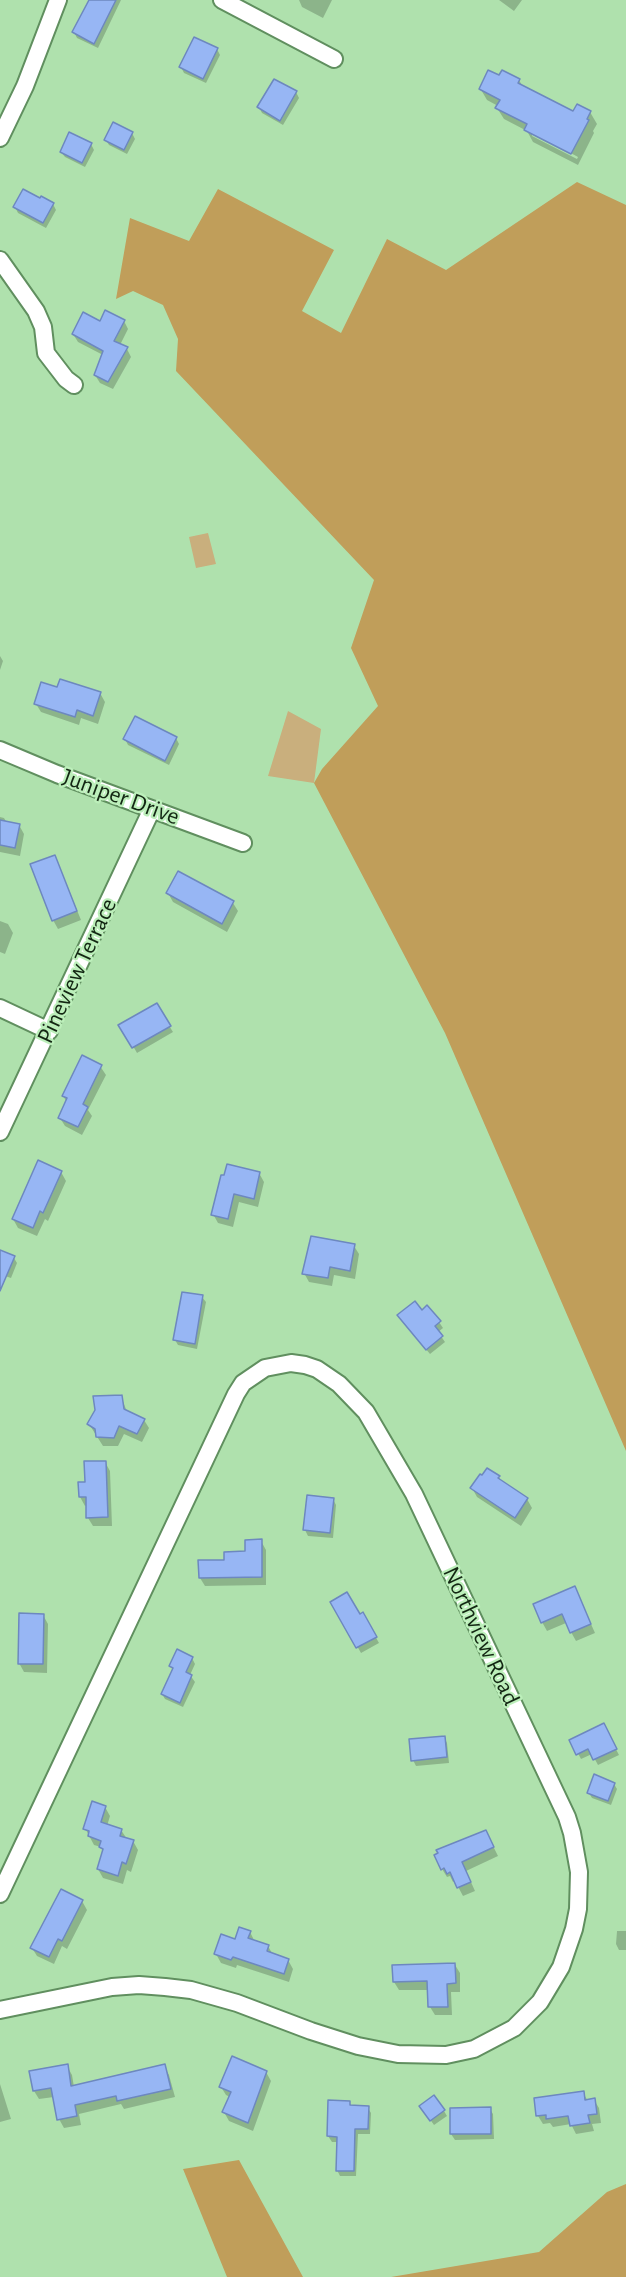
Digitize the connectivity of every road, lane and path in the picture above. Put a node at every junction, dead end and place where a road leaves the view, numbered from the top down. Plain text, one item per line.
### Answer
1 (58, 0) edge
2 (222, 0) edge
3 (334, 59) dead end
4 (0, 138) edge
5 (0, 260) edge
6 (74, 385) dead end
7 (0, 750) edge
8 (153, 809) junction
9 (243, 843) dead end
10 (0, 1008) edge
11 (49, 1031) junction
12 (0, 1132) edge
13 (0, 1894) edge
14 (0, 2010) edge

1 - 4 street
2 - 3 street
5 - 6 street
7 - 8 street, Juniper Drive
8 - 9 street, Juniper Drive
8 - 11 street, Pineview Terrace
10 - 11 street
11 - 12 street, Pineview Terrace
13 - 14 street, Northview Road

